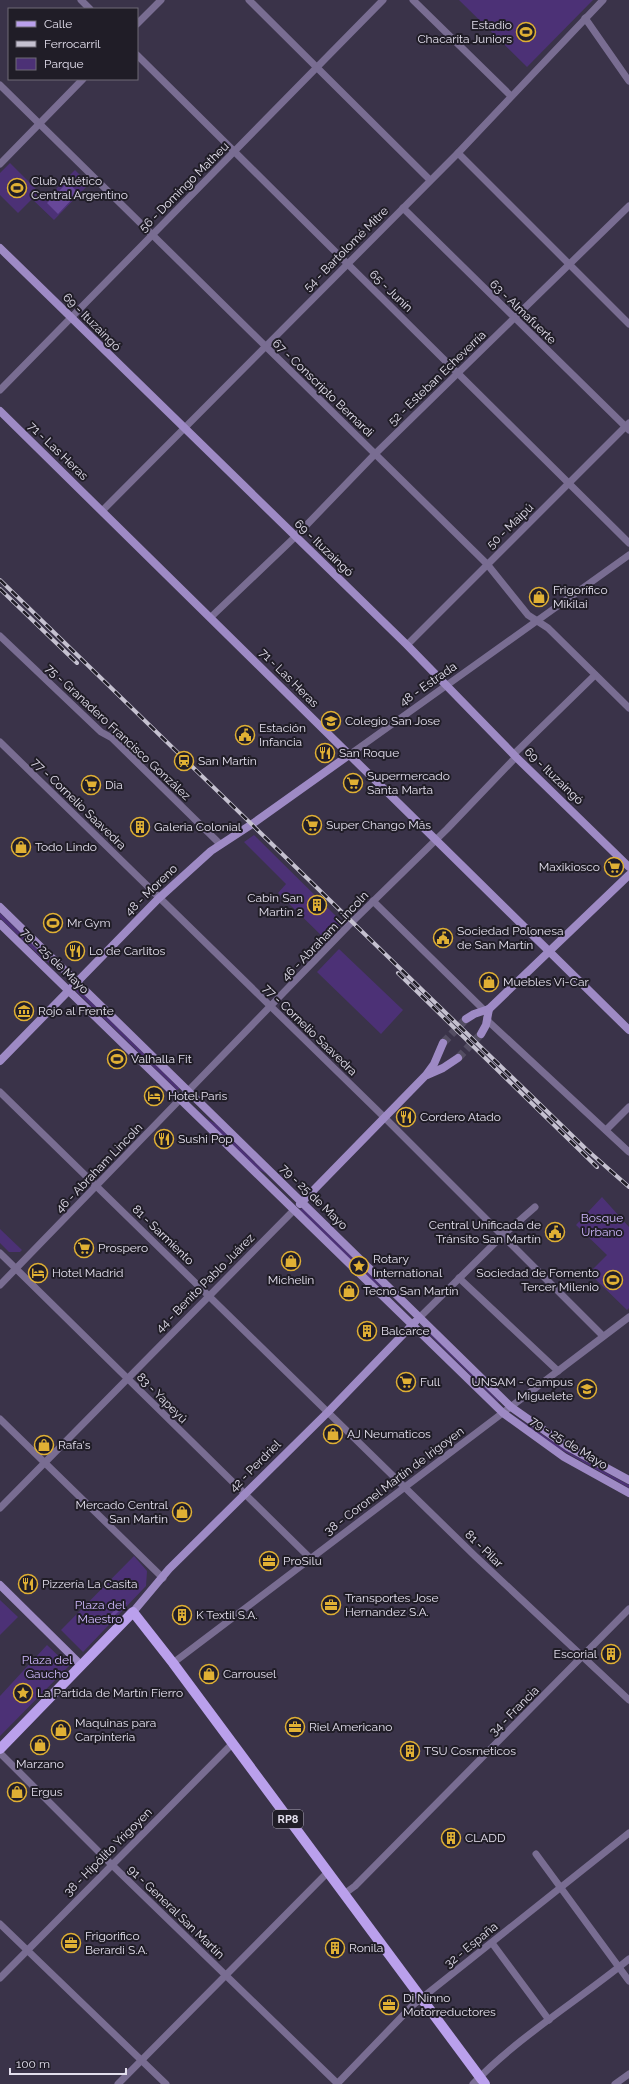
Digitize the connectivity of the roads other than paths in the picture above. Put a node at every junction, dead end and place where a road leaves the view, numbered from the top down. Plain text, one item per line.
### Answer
1 (81, 0) edge
2 (161, 0) edge
3 (249, 0) edge
4 (383, 0) edge
5 (413, 0) edge
6 (603, 0) edge
7 (89, 8) edge
8 (585, 18) junction
9 (138, 23) edge
10 (138, 57) edge
11 (318, 68) junction
12 (82, 80) edge
13 (629, 81) edge
14 (0, 86) edge
15 (511, 96) junction
16 (39, 124) junction
17 (234, 152) junction
18 (458, 153) junction
19 (0, 164) edge
20 (430, 180) junction
21 (629, 206) edge
22 (403, 208) junction
23 (152, 234) junction
24 (0, 248) edge
25 (347, 264) junction
26 (570, 266) junction
27 (71, 318) junction
28 (514, 318) junction
29 (629, 324) edge
30 (264, 346) junction
31 (458, 373) junction
32 (0, 390) edge
33 (0, 411) edge
34 (628, 427) edge
35 (183, 428) junction
36 (375, 454) junction
37 (570, 483) junction
38 (102, 511) junction
39 (295, 537) junction
40 (629, 543) edge
41 (629, 555) edge
42 (487, 564) junction
43 (211, 617) junction
44 (538, 621) junction
45 (0, 636) edge
46 (407, 645) junction
47 (595, 675) junction
48 (446, 686) junction
49 (629, 708) edge
50 (0, 742) edge
51 (350, 755) junction
52 (515, 756) junction
53 (435, 840) junction
54 (220, 844) junction
55 (629, 867) edge
56 (629, 875) edge
57 (158, 899) junction
58 (373, 901) junction
59 (0, 907) edge
60 (0, 924) edge
61 (547, 952) junction
62 (76, 981) junction
63 (68, 990) junction
64 (270, 1007) junction
65 (487, 1012) junction
66 (466, 1020) tunnel mouth
67 (629, 1030) edge
68 (481, 1034) tunnel mouth
69 (442, 1043) tunnel mouth
70 (458, 1058) tunnel mouth
71 (0, 1060) edge
72 (426, 1075) junction
73 (189, 1091) junction
74 (0, 1092) edge
75 (180, 1100) junction
76 (629, 1107) edge
77 (384, 1117) junction
78 (606, 1130) junction
79 (629, 1152) edge
80 (96, 1186) junction
81 (303, 1202) junction
82 (535, 1207) dead end
83 (294, 1210) junction
84 (503, 1234) junction
85 (0, 1253) edge
86 (16, 1269) junction
87 (459, 1278) junction
88 (0, 1285) edge
89 (209, 1296) junction
90 (420, 1317) junction
91 (629, 1317) edge
92 (412, 1325) junction
93 (603, 1336) junction
94 (558, 1371) junction
95 (127, 1379) junction
96 (511, 1407) junction
97 (328, 1412) junction
98 (503, 1413) junction
99 (0, 1419) edge
100 (45, 1463) junction
101 (629, 1480) edge
102 (405, 1486) junction
103 (629, 1493) edge
104 (245, 1494) junction
105 (0, 1508) edge
106 (310, 1558) junction
107 (163, 1578) junction
108 (0, 1585) edge
109 (629, 1609) edge
110 (133, 1612) junction
111 (583, 1657) junction
112 (173, 1663) junction
113 (81, 1665) junction
114 (629, 1700) edge
115 (232, 1743) junction
116 (0, 1749) edge
117 (0, 1753) edge
118 (629, 1833) edge
119 (536, 1854) dead end
120 (112, 1865) junction
121 (328, 1872) junction
122 (560, 1887) junction
123 (344, 1894) junction
124 (0, 1924) edge
125 (492, 1943) junction
126 (26, 1950) junction
127 (629, 1959) edge
128 (619, 1967) junction
129 (227, 1975) junction
130 (0, 1978) edge
131 (629, 1981) edge
132 (422, 1998) junction
133 (549, 2020) junction
134 (142, 2060) junction
135 (629, 2074) edge
136 (479, 2082) edge
137 (118, 2084) edge
138 (166, 2084) edge
139 (338, 2084) edge
140 (615, 2084) edge

1 - 7 street
2 - 9 street
3 - 11 street
4 - 11 street, 56 - Domingo Matheu
5 - 15 street
6 - 8 street, 54 - Bartolomé Mitre
8 - 13 street
8 - 15 street, 54 - Bartolomé Mitre
10 - 17 street, 65 - Junín
11 - 17 street, 56 - Domingo Matheu
11 - 20 street
12 - 16 street
14 - 16 street, 67 - Conscripto Bernardi
15 - 18 street, 54 - Bartolomé Mitre
16 - 19 street
16 - 23 street, 67 - Conscripto Bernardi
17 - 23 street, 56 - Domingo Matheu
17 - 25 street, 65 - Junín
18 - 20 street, 54 - Bartolomé Mitre
18 - 26 street
20 - 22 street, 54 - Bartolomé Mitre
21 - 26 street, 52 - Esteban Echeverría
22 - 25 street, 54 - Bartolomé Mitre
22 - 28 street, 63 - Almafuerte
23 - 27 street, 56 - Domingo Matheu
23 - 30 street, 67 - Conscripto Bernardi
24 - 27 street, 69 - Ituzaingó
25 - 30 street, 54 - Bartolomé Mitre
25 - 31 street, 65 - Junín
26 - 28 street, 52 - Esteban Echeverría
26 - 29 street
27 - 32 street, 56 - Domingo Matheu
27 - 35 street, 69 - Ituzaingó
28 - 31 street, 52 - Esteban Echeverría
28 - 34 street, 63 - Almafuerte
30 - 35 street, 54 - Bartolomé Mitre
30 - 36 street, 67 - Conscripto Bernardi
31 - 36 street, 52 - Esteban Echeverría
31 - 37 street, 65 - Junín
33 - 38 street, 71 - Las Heras
34 - 37 street, 50 - Maipú
35 - 38 street, 54 - Bartolomé Mitre
35 - 39 street, 69 - Ituzaingó
36 - 39 street, 52 - Esteban Echeverría
36 - 42 street, 67 - Conscripto Bernardi
37 - 40 street, 65 - Junín
37 - 42 street, 50 - Maipú
38 - 43 street, 71 - Las Heras
39 - 43 street, 52 - Esteban Echeverría
39 - 46 street, 69 - Ituzaingó
41 - 44 street, 48 - Estrada
42 - 44 street, 67 - Conscripto Bernardi
42 - 46 street, 50 - Maipú
43 - 51 street, 71 - Las Heras
44 - 47 street, 67 - Conscripto Bernardi
44 - 48 street, 48 - Estrada
45 - 54 street, 75 - Granadero Francisco González
46 - 48 street, 69 - Ituzaingó
47 - 49 street, 67 - Conscripto Bernardi
47 - 52 street, 46 - Abraham Lincoln
48 - 51 street, 48 - Estrada
48 - 52 street, 69 - Ituzaingó
50 - 57 street, 77 - Cornelio Saavedra
51 - 53 street, 71 - Las Heras
51 - 54 street, 48 - Estrada
52 - 53 street, 46 - Abraham Lincoln
52 - 55 street, 69 - Ituzaingó
53 - 58 street, 46 - Abraham Lincoln
53 - 61 street, 71 - Las Heras
54 - 57 street, 48 - Moreno
56 - 61 street
57 - 62 street, 48 - Moreno
57 - 64 street, 77 - Cornelio Saavedra
58 - 64 street, 46 - Abraham Lincoln
58 - 65 street
59 - 62 street, 79 - 25 de Mayo
60 - 63 street, 79 - 25 de Mayo
61 - 65 street
61 - 67 street, 71 - Las Heras
62 - 63 street, 48 - Moreno
62 - 73 street, 79 - 25 de Mayo
63 - 71 street, 48 - Moreno
63 - 75 street, 79 - 25 de Mayo
64 - 73 street, 46 - Abraham Lincoln
64 - 77 street, 77 - Cornelio Saavedra
65 - 66 street
65 - 68 street
65 - 78 street
69 - 72 street, 44 - Benito Pablo Juárez
70 - 72 street, 44 - Benito Pablo Juárez
72 - 77 street, 44 - Benito Pablo Juárez
73 - 75 street, 46 - Abraham Lincoln
73 - 81 street, 79 - 25 de Mayo
74 - 80 street, 81 - Sarmiento
75 - 80 street, 46 - Abraham Lincoln
75 - 83 street, 79 - 25 de Mayo
76 - 78 street
77 - 81 street, 44 - Benito Pablo Juárez
77 - 84 street, 77 - Cornelio Saavedra
78 - 79 street
80 - 86 street, 46 - Abraham Lincoln
80 - 89 street, 81 - Sarmiento
81 - 83 street, 44 - Benito Pablo Juárez
81 - 90 street, 79 - 25 de Mayo
82 - 84 street, 42 - Perdriel
83 - 89 street, 44 - Benito Pablo Juárez
83 - 92 street, 79 - 25 de Mayo
84 - 87 street, 42 - Perdriel
84 - 93 street, 77 - Cornelio Saavedra
85 - 86 street, 83 - Yapeyú
86 - 88 street, 46 - Abraham Lincoln
86 - 95 street, 83 - Yapeyú
87 - 90 street, 42 - Perdriel
87 - 94 street
89 - 95 street, 44 - Benito Pablo Juárez
89 - 97 street, 81 - Sarmiento
90 - 92 street, 42 - Perdriel
90 - 96 street, 79 - 25 de Mayo
91 - 93 street, 38 - Coronel Martín de Irigoyen
92 - 97 street, 42 - Perdriel
92 - 98 street, 79 - 25 de Mayo
93 - 94 street, 38 - Coronel Martín de Irigoyen
94 - 96 street, 38 - Coronel Martín de Irigoyen
95 - 100 street, 44 - Benito Pablo Juárez
95 - 104 street, 83 - Yapeyú
96 - 98 street, 38 - Coronel Martín de Irigoyen
96 - 101 street, 79 - 25 de Mayo
97 - 102 street, 81 - Pilar
97 - 104 street, 42 - Perdriel
98 - 102 street, 38 - Coronel Martín de Irigoyen
98 - 103 street, 79 - 25 de Mayo
99 - 100 street
100 - 105 street, 44 - Benito Pablo Juárez
100 - 107 street
102 - 106 street, 38 - Coronel Martín de Irigoyen
102 - 111 street, 81 - Pilar
104 - 106 street, 83 - Yapeyú
104 - 107 street, 42 - Perdriel
106 - 112 street, 38 - Coronel Martín de Irigoyen
107 - 110 street, 42 - Perdriel
108 - 113 street
109 - 111 street, 34 - Francia
110 - 112 main road, RP8
110 - 113 main road, 42 - Perdriel
111 - 114 street, 81 - Pilar
111 - 123 street, 34 - Francia
112 - 115 main road, RP8
113 - 116 main road, 42 - Perdriel
115 - 120 street, 38 - Hipólito Yrigoyen
115 - 121 main road, RP8
117 - 120 street, 91 - General San Martín
118 - 122 street, 32 - España
119 - 122 street
120 - 126 street, 38 - Hipólito Yrigoyen
120 - 129 street, 91 - General San Martín
121 - 123 main road, RP8
121 - 129 street
122 - 125 street, 32 - España
122 - 128 street
123 - 132 main road, RP8
124 - 126 street
125 - 132 street, 32 - España
125 - 133 street
126 - 130 street, 38 - Hipólito Yrigoyen
126 - 134 street
127 - 128 street
128 - 131 street
128 - 133 street
129 - 134 street
129 - 139 street, 91 - General San Martín
132 - 136 main road, RP8
132 - 139 street, 32 - España
133 - 136 street
134 - 137 street
134 - 138 street
135 - 140 street

